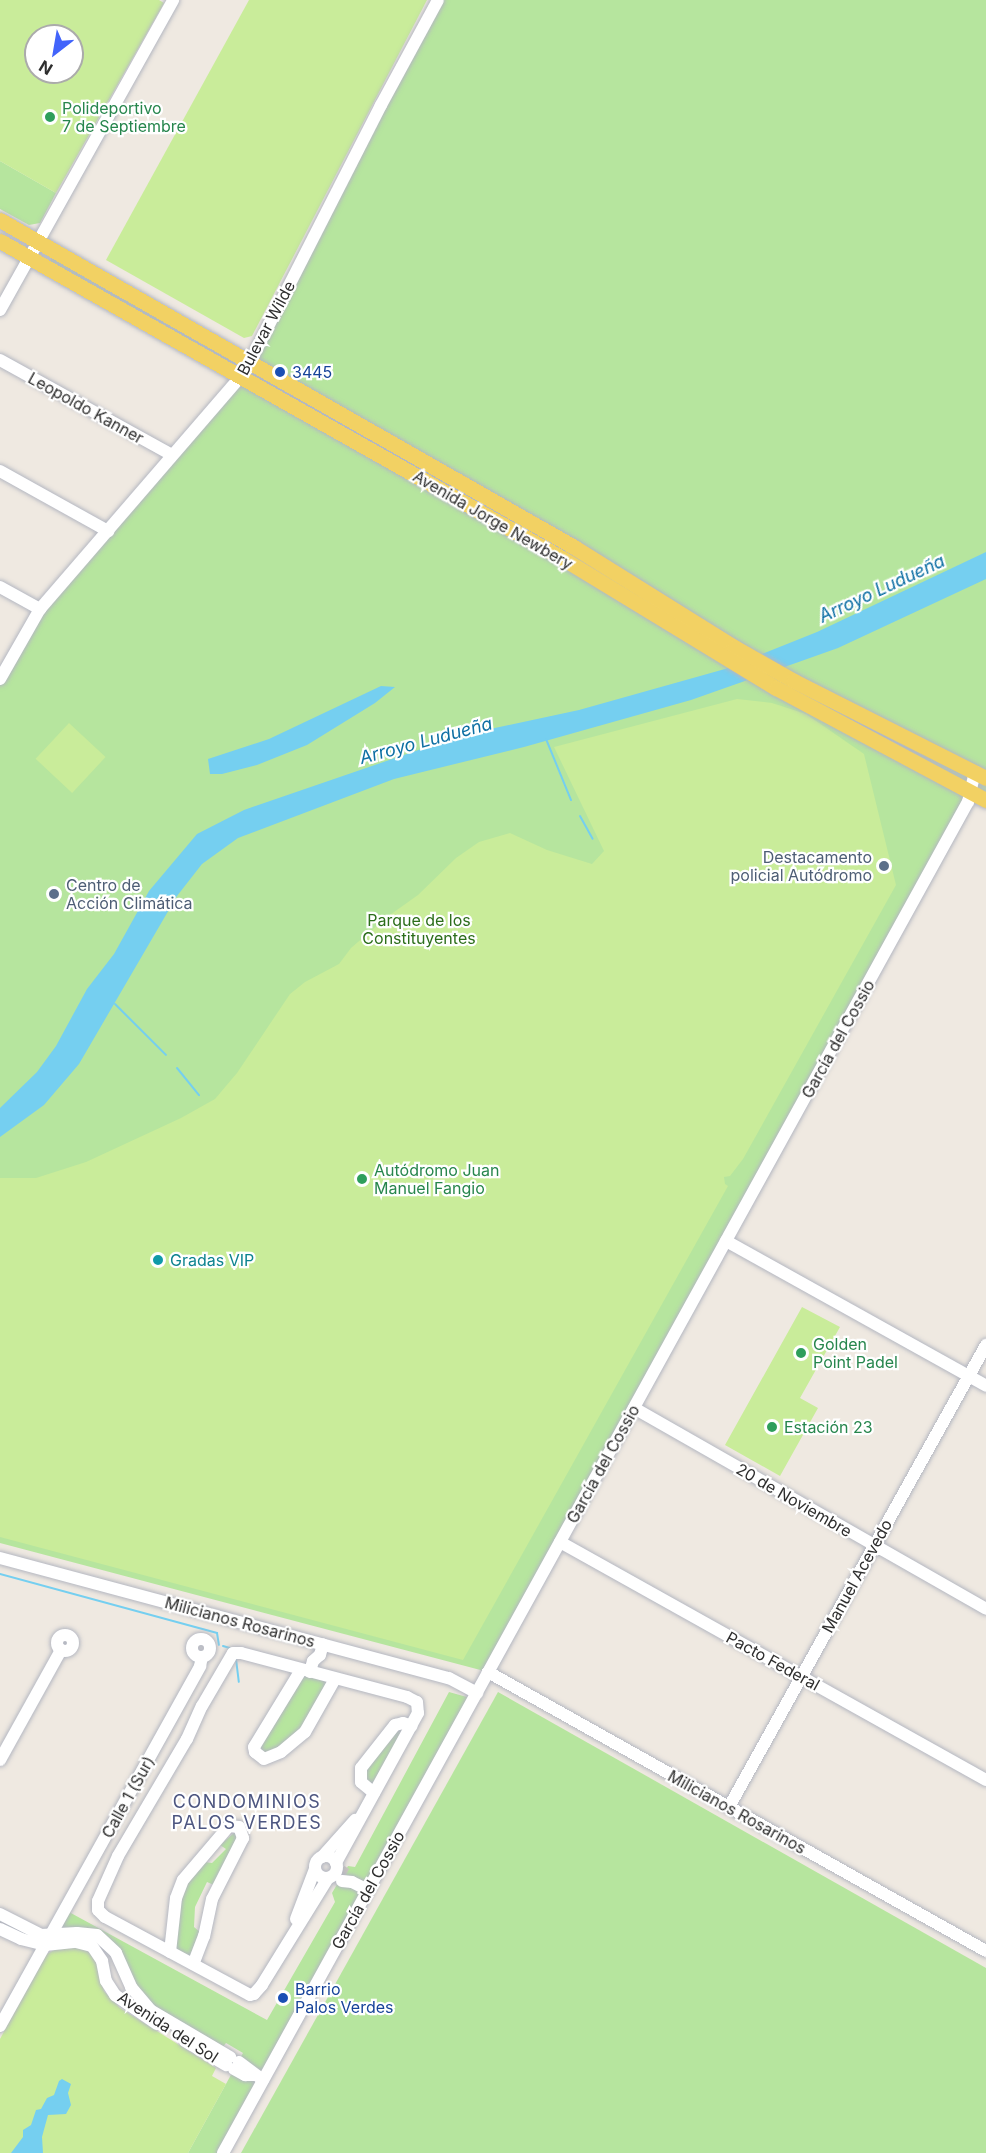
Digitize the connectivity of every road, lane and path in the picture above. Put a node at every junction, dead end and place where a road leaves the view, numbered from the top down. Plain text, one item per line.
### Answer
1 (173, 0) edge
2 (438, 0) edge
3 (0, 220) edge
4 (0, 241) edge
5 (39, 241) junction
6 (30, 257) junction
7 (0, 310) edge
8 (0, 360) edge
9 (250, 362) junction
10 (241, 377) junction
11 (172, 455) junction
12 (0, 471) edge
13 (108, 531) junction
14 (0, 587) edge
15 (40, 609) junction
16 (0, 679) edge
17 (980, 775) edge
18 (969, 791) junction
19 (986, 800) edge
20 (726, 1241) junction
21 (986, 1345) edge
22 (968, 1377) junction
23 (986, 1386) edge
24 (634, 1408) junction
25 (560, 1542) junction
26 (874, 1546) junction
27 (0, 1558) edge
28 (986, 1609) edge
29 (321, 1649) junction
30 (61, 1650) dead end
31 (202, 1657) dead end
32 (311, 1672) junction
33 (488, 1672) junction
34 (802, 1677) junction
35 (335, 1679) junction
36 (477, 1693) junction
37 (412, 1726) junction
38 (0, 1760) edge
39 (986, 1780) edge
40 (374, 1793) junction
41 (729, 1807) junction
42 (363, 1814) junction
43 (322, 1857) junction
44 (315, 1869) junction
45 (339, 1875) junction
46 (368, 1890) junction
47 (0, 1914) edge
48 (0, 1929) edge
49 (289, 1939) junction
50 (48, 1941) junction
51 (986, 1951) edge
52 (170, 1952) junction
53 (193, 1964) junction
54 (0, 2026) edge
55 (229, 2061) junction
56 (259, 2077) junction
57 (223, 2153) edge

1 - 5 street
2 - 9 street, Bulevar Wilde
3 - 5 main road, Avenida Jorge Newbery
4 - 6 main road, Avenida Jorge Newbery
5 - 6 street
5 - 9 main road, Avenida Jorge Newbery
6 - 7 street
6 - 10 main road, Avenida Jorge Newbery
8 - 11 street, Leopoldo Kanner
9 - 10 street, Bulevar Wilde
9 - 17 main road, Avenida Jorge Newbery
10 - 11 street, Bulevar Wilde
10 - 18 main road, Avenida Jorge Newbery
11 - 13 street, Bulevar Wilde
12 - 13 street
13 - 15 street, Bulevar Wilde
14 - 15 street
15 - 16 street, Bulevar Wilde
17 - 18 street, García del Cossio
18 - 19 main road, Avenida Jorge Newbery
18 - 20 street, García del Cossio
20 - 22 street
20 - 24 street, García del Cossio
21 - 22 street, Manuel Acevedo
22 - 23 street
22 - 26 street, Manuel Acevedo
24 - 25 street, García del Cossio
24 - 26 street, 20 de Noviembre
25 - 33 street, García del Cossio
25 - 34 street, Pacto Federal
26 - 28 street, 20 de Noviembre
26 - 34 street, Manuel Acevedo
27 - 29 street, Milicianos Rosarinos
29 - 32 street
29 - 36 street, Milicianos Rosarinos
30 - 38 street
31 - 50 street, Calle 1 (Sur)
32 - 35 street
32 - 35 street
32 - 52 street
33 - 36 street, García del Cossio
33 - 41 street, Milicianos Rosarinos
34 - 39 street, Pacto Federal
34 - 41 street, Manuel Acevedo
35 - 37 street
36 - 46 street, García del Cossio
37 - 40 street
37 - 40 street
40 - 42 street
41 - 51 street, Milicianos Rosarinos
42 - 43 street
42 - 45 street
43 - 44 street
43 - 45 street
44 - 45 street
44 - 49 street
45 - 46 street
45 - 49 street
46 - 56 street, García del Cossio
47 - 50 street, Avenida del Sol
48 - 50 street, Avenida del Sol
49 - 53 street
50 - 54 street, Calle 1 (Sur)
50 - 55 street, Avenida del Sol
50 - 55 street, Avenida del Sol
52 - 53 street
52 - 53 street
55 - 56 street, Avenida del Sol
56 - 57 street, García del Cossio

